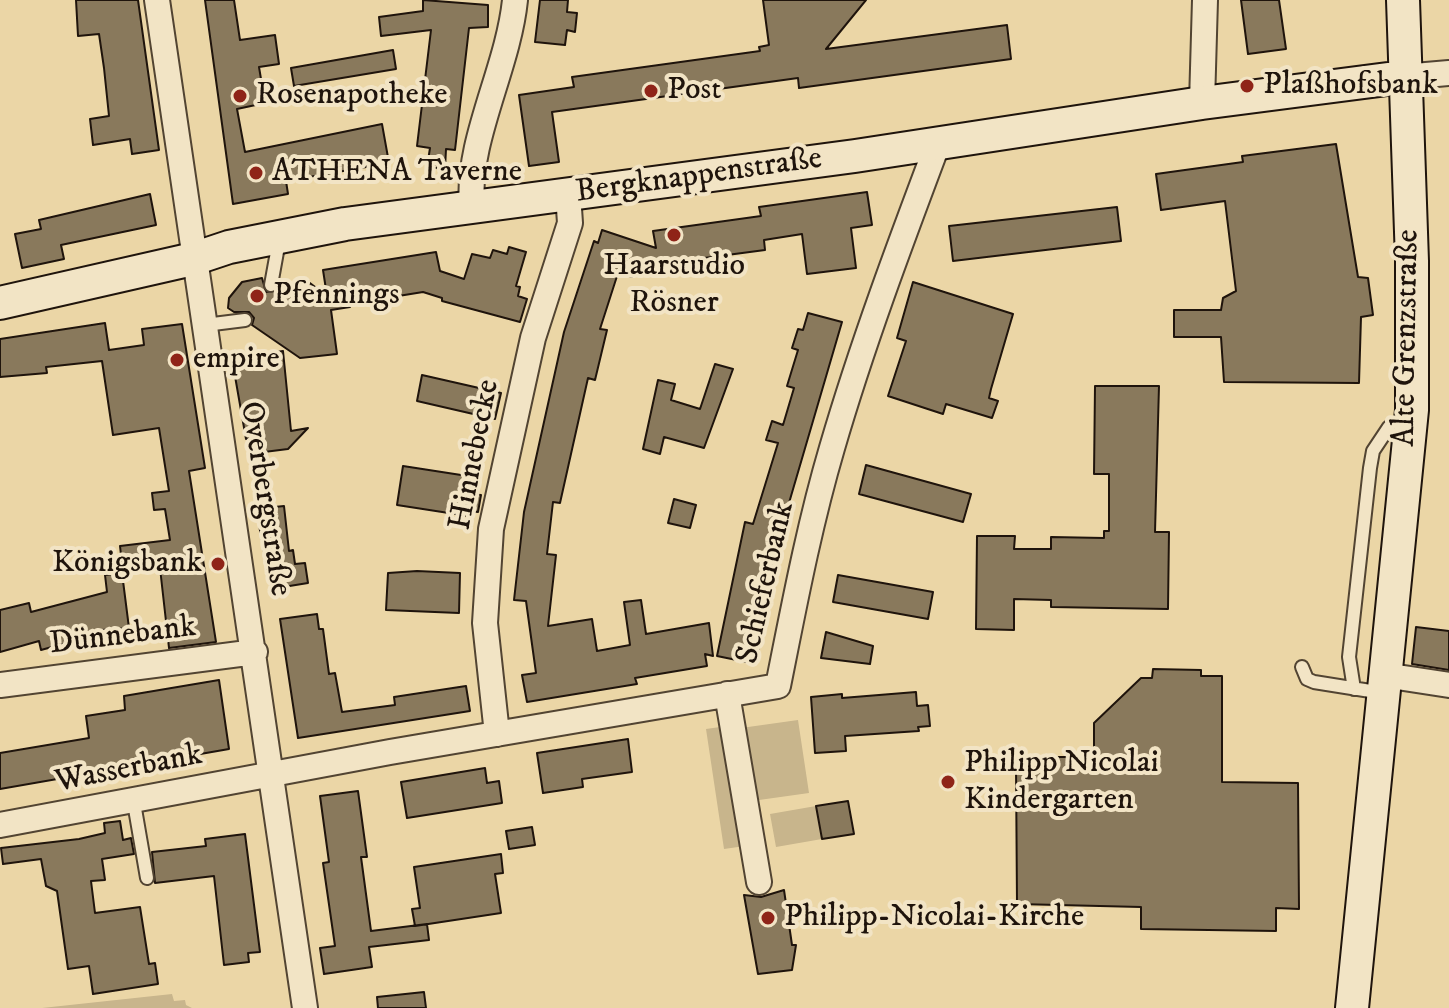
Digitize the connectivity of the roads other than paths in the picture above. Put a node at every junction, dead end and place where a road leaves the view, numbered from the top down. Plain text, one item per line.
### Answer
1 (157, 0) edge
2 (515, 0) edge
3 (1205, 0) edge
4 (1403, 0) edge
5 (1449, 73) edge
6 (1403, 77) junction
7 (1202, 103) junction
8 (938, 143) junction
9 (568, 194) junction
10 (472, 206) junction
11 (279, 237) junction
12 (193, 259) junction
13 (271, 285) dead end
14 (0, 303) edge
15 (245, 320) dead end
16 (205, 325) junction
17 (1389, 427) dead end
18 (255, 652) junction
19 (1302, 667) dead end
20 (0, 685) edge
21 (1449, 685) edge
22 (1374, 686) junction
23 (727, 694) junction
24 (497, 734) junction
25 (270, 775) junction
26 (134, 803) junction
27 (0, 825) edge
28 (147, 878) dead end
29 (759, 882) dead end
30 (305, 1008) edge
31 (1352, 1008) edge

1 - 12 street, Overbergstraße
2 - 10 street
3 - 7 street
4 - 6 street, Alte Grenzstraße
5 - 6 street
6 - 7 street, Bergknappenstraße
6 - 22 street, Alte Grenzstraße
7 - 8 street, Bergknappenstraße
8 - 9 street, Bergknappenstraße
8 - 23 street, Schieferbank
9 - 10 street, Bergknappenstraße
9 - 24 street, Hinnebecke
10 - 11 street, Bergknappenstraße
11 - 12 street, Bergknappenstraße
11 - 13 lane
12 - 14 street, Bergknappenstraße
12 - 16 street, Overbergstraße
15 - 16 lane
16 - 18 street, Overbergstraße
17 - 22 lane
18 - 20 street, Dünnebank
18 - 25 street, Overbergstraße
19 - 22 lane
21 - 22 street
22 - 31 street, Alte Grenzstraße
23 - 24 street, Schieferbank
23 - 29 street
24 - 25 street, Schieferbank
25 - 26 street, Wasserbank
25 - 30 street, Overbergstraße
26 - 27 street, Wasserbank
26 - 28 lane

